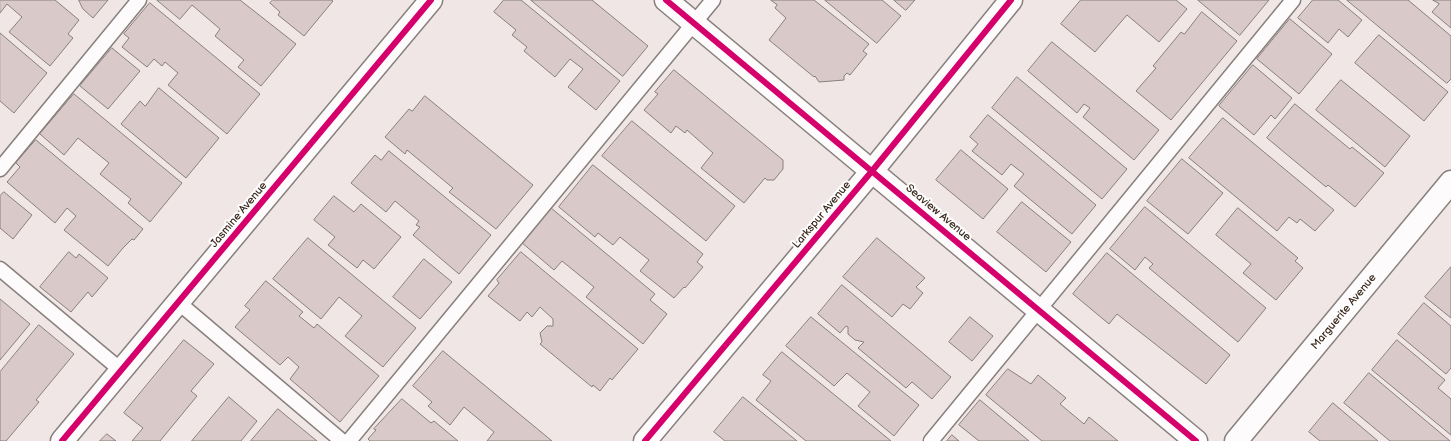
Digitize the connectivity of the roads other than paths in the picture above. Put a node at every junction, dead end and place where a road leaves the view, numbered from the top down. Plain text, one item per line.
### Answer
1 (139, 0) edge
2 (430, 0) edge
3 (666, 0) edge
4 (713, 0) edge
5 (1011, 0) edge
6 (1293, 0) edge
7 (694, 23) junction
8 (0, 169) edge
9 (872, 171) junction
10 (1451, 182) edge
11 (0, 269) edge
12 (179, 302) junction
13 (1040, 310) junction
14 (122, 371) junction
15 (62, 441) edge
16 (342, 441) edge
17 (349, 441) edge
18 (645, 441) edge
19 (931, 441) edge
20 (1196, 441) edge
21 (1236, 441) edge

1 - 8 lane
2 - 12 street, Jasmine Avenue
3 - 7 street, Seaview Avenue
4 - 7 lane
5 - 9 street, Larkspur Avenue
6 - 13 lane
7 - 9 street, Seaview Avenue
7 - 17 lane
9 - 13 street, Seaview Avenue
9 - 18 street, Larkspur Avenue
10 - 21 street, Marguerite Avenue
11 - 14 lane
12 - 14 street, Jasmine Avenue
12 - 16 lane
13 - 19 lane
13 - 20 street, Seaview Avenue
14 - 15 street, Jasmine Avenue

